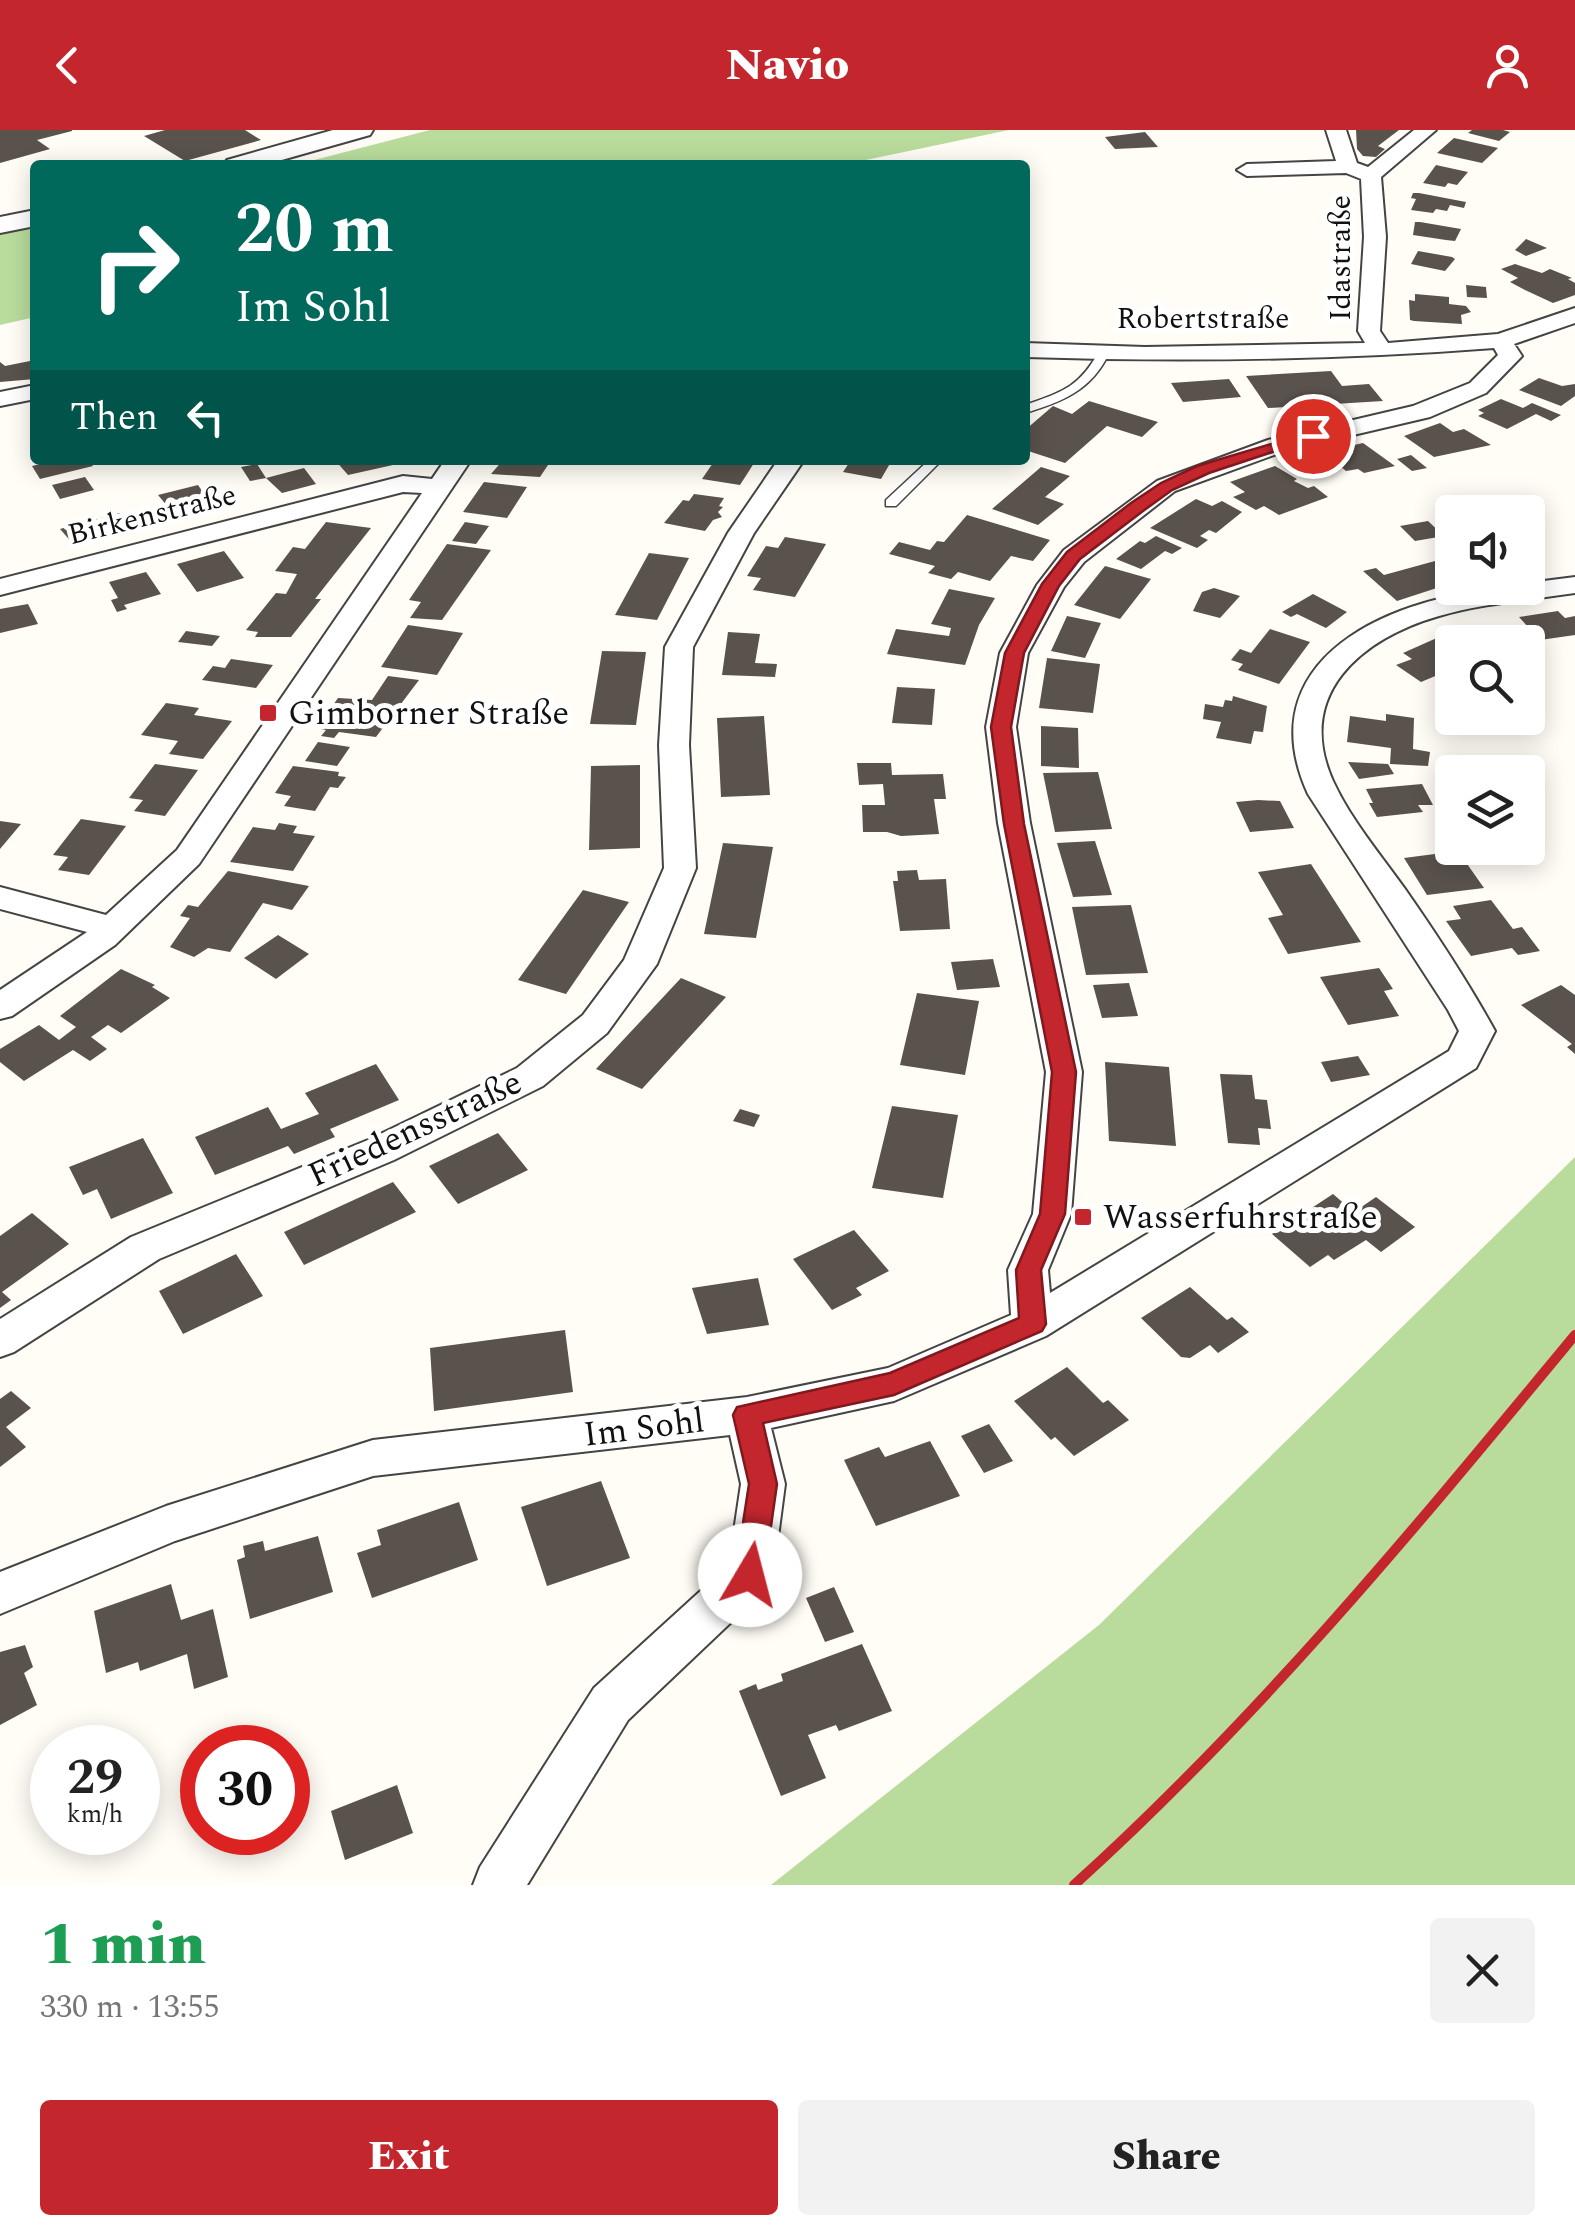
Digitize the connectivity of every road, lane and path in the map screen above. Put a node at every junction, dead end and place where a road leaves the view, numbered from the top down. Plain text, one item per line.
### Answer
1 (360, 130) edge
2 (1336, 130) edge
3 (1426, 130) edge
4 (254, 160) edge
5 (1348, 167) junction
6 (1247, 170) dead end
7 (1370, 175) junction
8 (30, 219) edge
9 (0, 226) edge
10 (1575, 315) edge
11 (1501, 341) junction
12 (1030, 350) edge
13 (1380, 350) junction
14 (1103, 353) junction
15 (30, 393) edge
16 (0, 399) edge
17 (1030, 407) edge
18 (454, 465) edge
19 (787, 465) edge
20 (931, 465) edge
21 (437, 487) junction
22 (891, 503) dead end
23 (1575, 585) edge
24 (0, 587) edge
25 (0, 898) edge
26 (114, 928) junction
27 (0, 1007) edge
28 (1032, 1324) junction
29 (0, 1340) edge
30 (747, 1415) junction
31 (0, 1593) edge
32 (498, 1885) edge

1 - 4 street
2 - 5 street
3 - 7 street, Idastraße
5 - 6 street
5 - 7 street
7 - 13 street, Idastraße
8 - 9 street
10 - 11 street, Robertstraße
11 - 13 street, Robertstraße
11 - 28 street
12 - 14 street, Robertstraße
13 - 14 street, Robertstraße
14 - 17 lane
15 - 16 street
18 - 21 street
19 - 29 street, Friedensstraße
20 - 22 lane
21 - 24 street, Birkenstraße
21 - 26 street
23 - 28 street, Im Sohl
25 - 26 street
26 - 27 street
28 - 30 street, Im Sohl
30 - 31 street, Im Sohl
30 - 32 street

